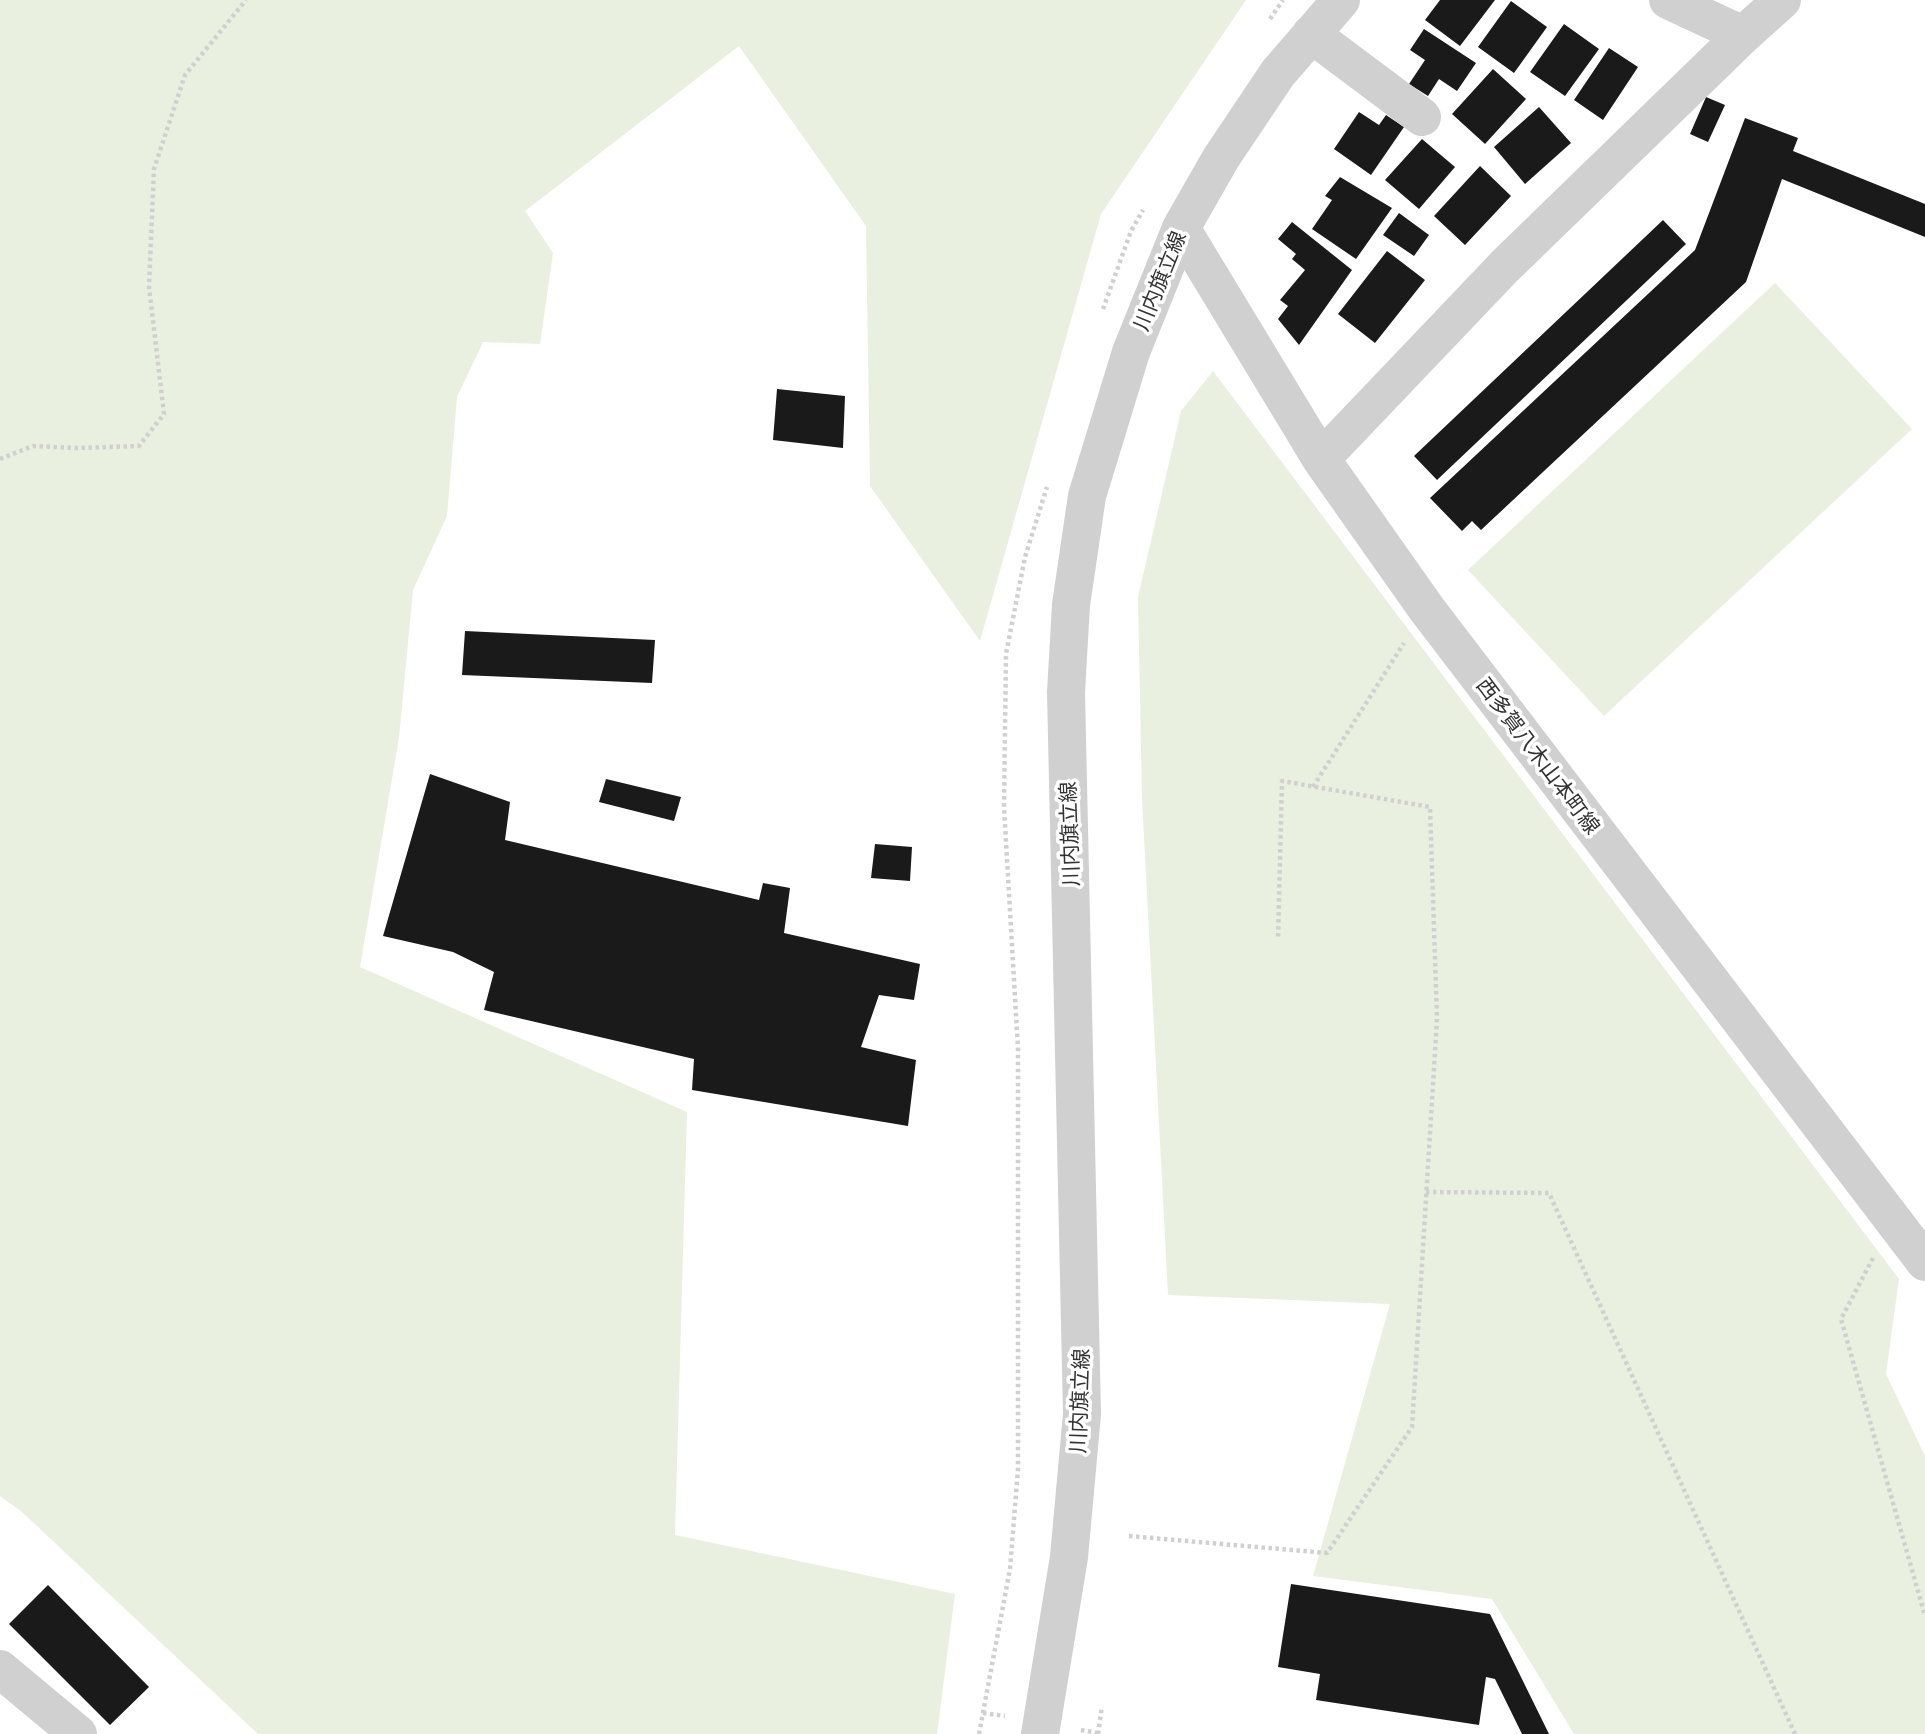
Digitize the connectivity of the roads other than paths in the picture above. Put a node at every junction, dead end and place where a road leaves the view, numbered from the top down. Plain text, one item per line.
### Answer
1 (1341, 0) edge
2 (1668, 0) edge
3 (1782, 0) edge
4 (1311, 34) junction
5 (1742, 35) junction
6 (1422, 117) dead end
7 (1181, 228) junction
8 (1321, 459) junction
9 (1925, 1262) edge
10 (0, 1669) edge
11 (78, 1734) edge
12 (1040, 1734) edge

1 - 4 street, 川内旗立線
2 - 5 street
3 - 5 street
4 - 6 street
4 - 7 street, 川内旗立線
5 - 8 street
7 - 8 street, 西多賀八木山本町線
7 - 12 street, 川内旗立線
8 - 9 street, 西多賀八木山本町線
10 - 11 street

